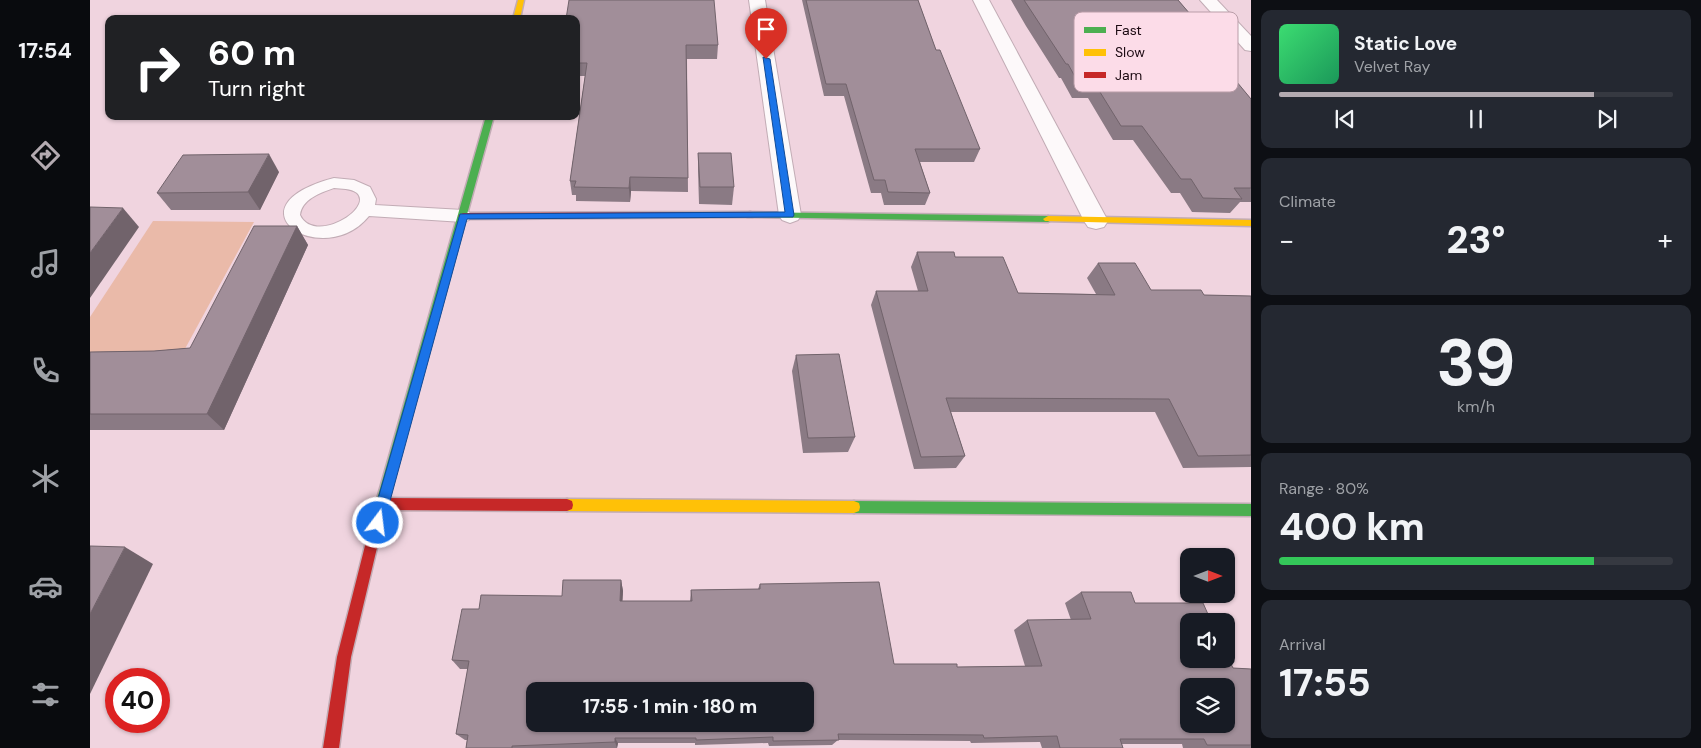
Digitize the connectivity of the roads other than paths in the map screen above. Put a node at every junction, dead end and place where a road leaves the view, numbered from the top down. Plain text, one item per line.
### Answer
1 (521, 0) edge
2 (757, 0) edge
3 (981, 0) edge
4 (1208, 0) edge
5 (1219, 12) edge
6 (517, 15) edge
7 (1238, 32) edge
8 (1251, 46) edge
9 (489, 120) edge
10 (366, 210) dead end
11 (790, 215) junction
12 (463, 216) junction
13 (1096, 221) junction
14 (1251, 222) edge
15 (382, 504) junction
16 (1251, 510) edge
17 (331, 748) edge

1 - 6 street
2 - 11 street
3 - 13 street
4 - 5 street
7 - 8 street
9 - 12 street
10 - 12 lane
11 - 12 street
11 - 13 street
12 - 15 street
13 - 14 street
15 - 16 street
15 - 17 street

